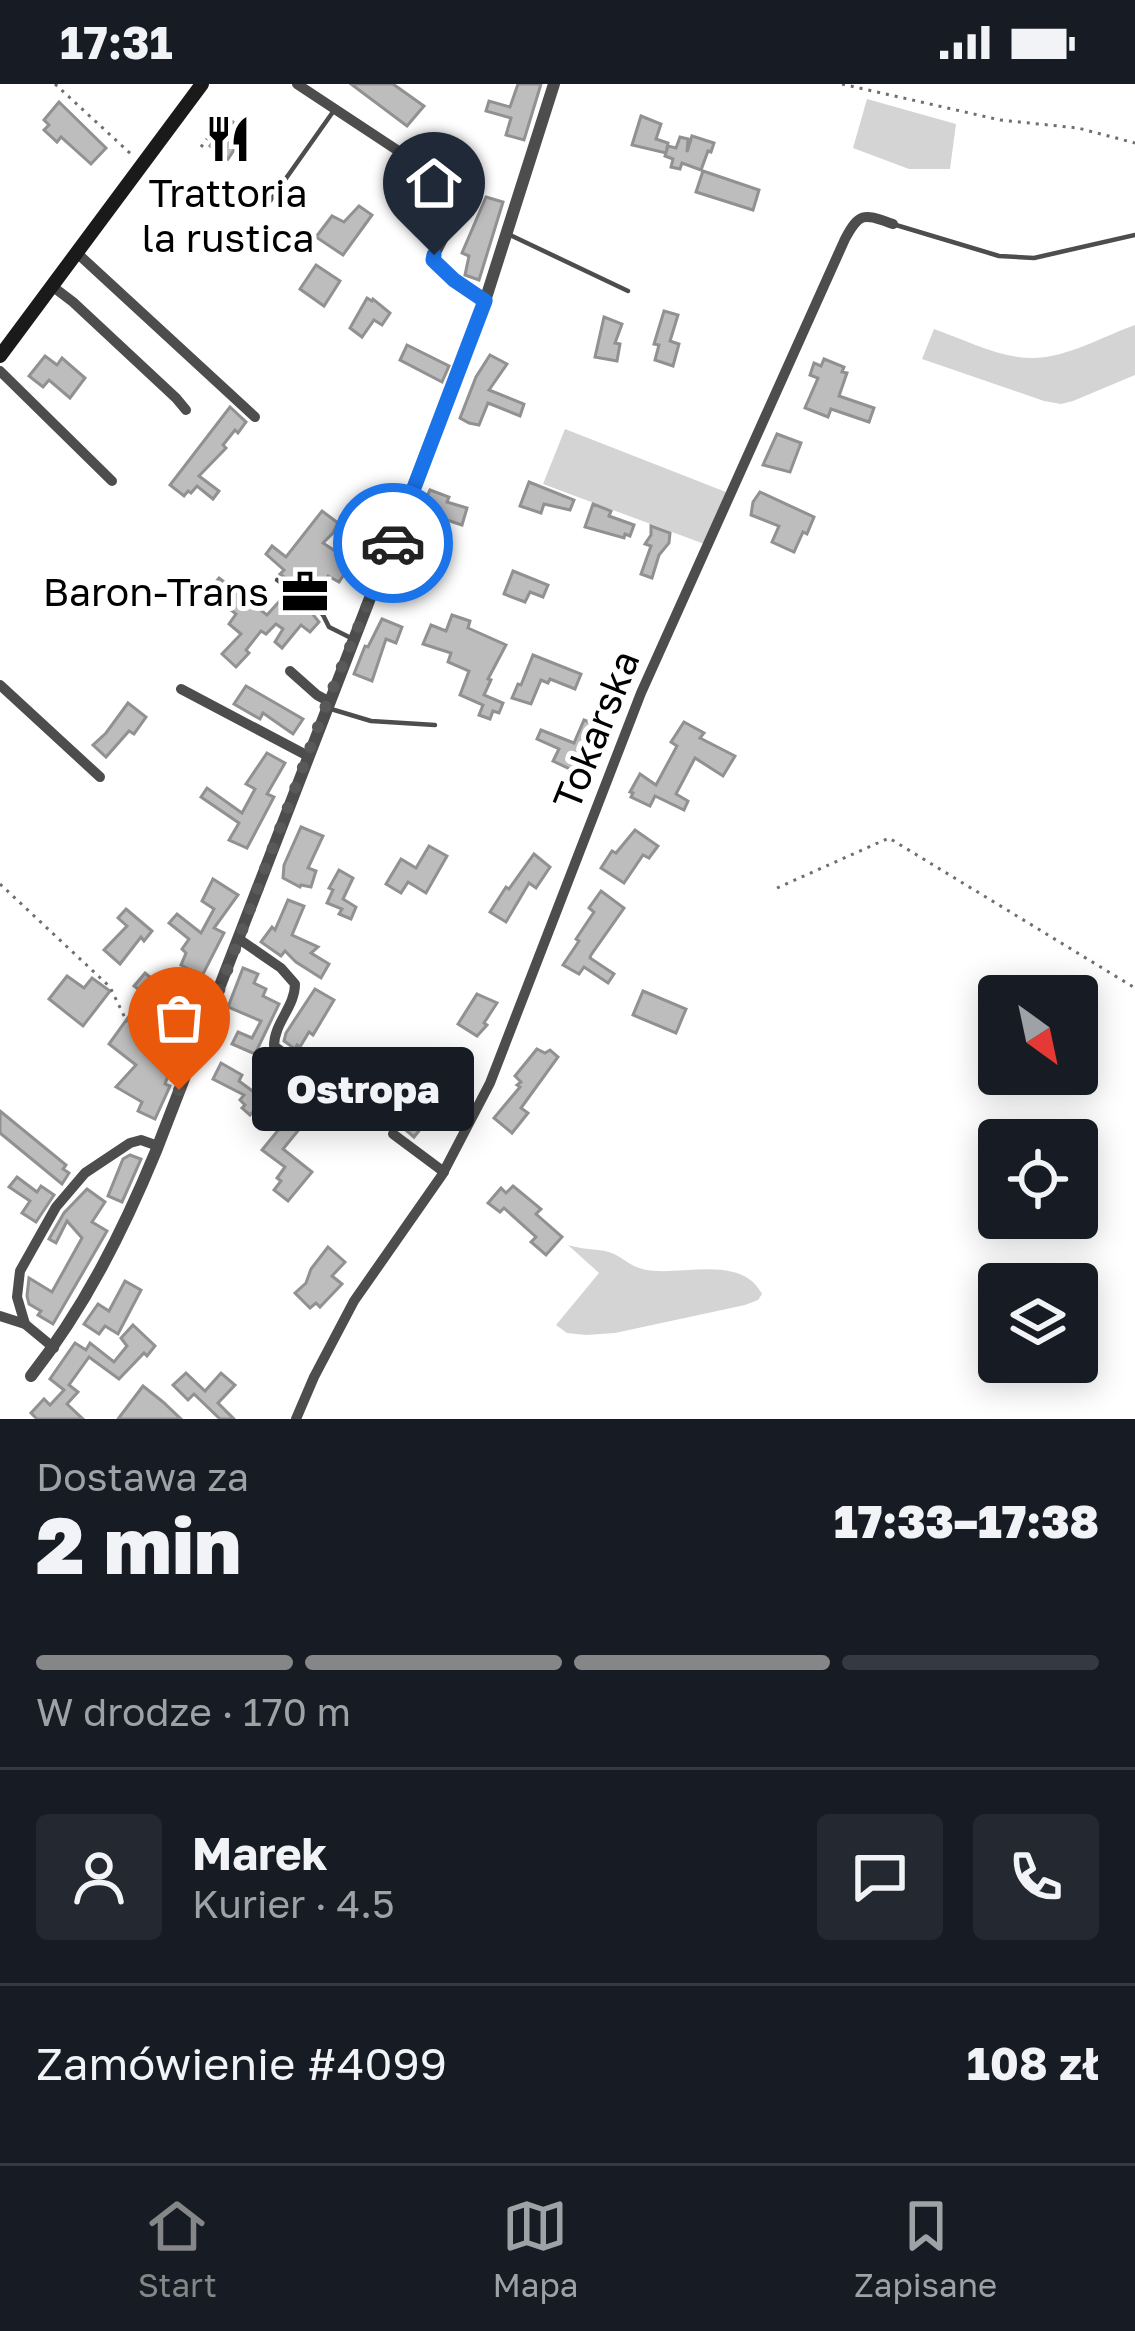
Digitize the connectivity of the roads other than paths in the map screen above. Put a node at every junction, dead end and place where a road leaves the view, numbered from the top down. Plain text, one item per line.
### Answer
1 (202, 84) edge
2 (297, 84) edge
3 (554, 84) edge
4 (335, 109) junction
5 (270, 201) dead end
6 (893, 224) joint
7 (508, 234) junction
8 (1135, 235) edge
9 (77, 253) junction
10 (52, 286) junction
11 (628, 291) dead end
12 (485, 301) junction
13 (0, 356) edge
14 (0, 370) edge
15 (186, 410) dead end
16 (255, 417) dead end
17 (112, 482) dead end
18 (379, 503) dead end
19 (403, 518) junction
20 (277, 580) dead end
21 (353, 639) junction
22 (290, 671) dead end
23 (0, 685) edge
24 (181, 689) dead end
25 (327, 704) junction
26 (435, 725) dead end
27 (308, 756) junction
28 (100, 777) dead end
29 (239, 939) junction
30 (331, 1087) dead end
31 (393, 1134) dead end
32 (158, 1146) junction
33 (444, 1172) junction
34 (0, 1316) edge
35 (25, 1324) junction
36 (54, 1348) junction
37 (32, 1376) dead end
38 (296, 1419) edge

1 - 9 main road
2 - 4 street
3 - 7 street
4 - 5 lane
4 - 12 street
6 - 8 lane, Tokarska
6 - 33 street, Tokarska
7 - 11 lane
7 - 12 street
9 - 10 main road
9 - 16 street
10 - 13 main road
10 - 15 street
12 - 19 street
14 - 17 street
18 - 19 street
19 - 21 street
20 - 21 lane
21 - 25 street
22 - 25 street
23 - 28 street
24 - 27 street
25 - 26 lane
25 - 27 street
27 - 29 street
29 - 30 street
29 - 32 street
31 - 33 street
32 - 35 street
32 - 36 street
33 - 38 street, Tokarska
34 - 35 street
35 - 36 street
36 - 37 street

